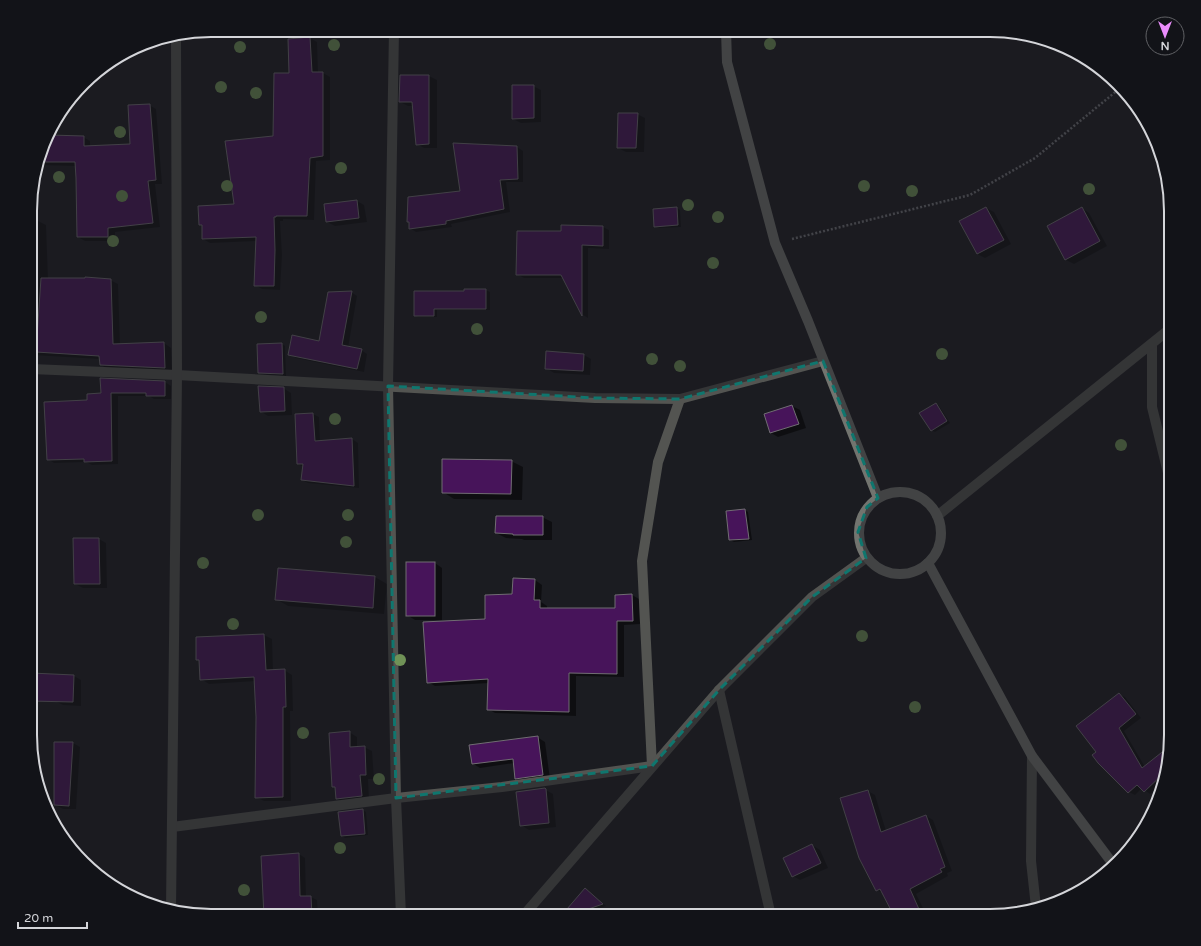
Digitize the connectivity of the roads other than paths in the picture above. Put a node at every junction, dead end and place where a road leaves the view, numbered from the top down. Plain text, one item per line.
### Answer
1 (394, 37) edge
2 (726, 37) edge
3 (176, 40) edge
4 (1164, 334) edge
5 (1152, 344) junction
6 (823, 361) junction
7 (37, 369) edge
8 (177, 375) junction
9 (388, 386) junction
10 (680, 399) junction
11 (1164, 456) edge
12 (878, 498) junction
13 (937, 516) junction
14 (866, 558) junction
15 (928, 563) junction
16 (719, 690) junction
17 (1032, 756) junction
18 (652, 766) junction
19 (396, 798) junction
20 (172, 827) junction
21 (1110, 861) edge
22 (1036, 903) edge
23 (171, 904) edge
24 (400, 909) edge
25 (529, 909) edge
26 (769, 909) edge

1 - 9 street
2 - 6 street
3 - 8 street
4 - 5 street
5 - 11 street
5 - 13 street
6 - 10 street
6 - 12 street
7 - 8 street
8 - 9 street
8 - 20 street
9 - 10 street
9 - 19 street
10 - 18 street
12 - 13 street
12 - 14 street
13 - 15 street
14 - 15 street
14 - 16 street
15 - 17 street
16 - 18 street
16 - 26 street
17 - 21 street
17 - 22 street
18 - 19 street
18 - 25 street
19 - 20 street
19 - 24 street
20 - 23 street

